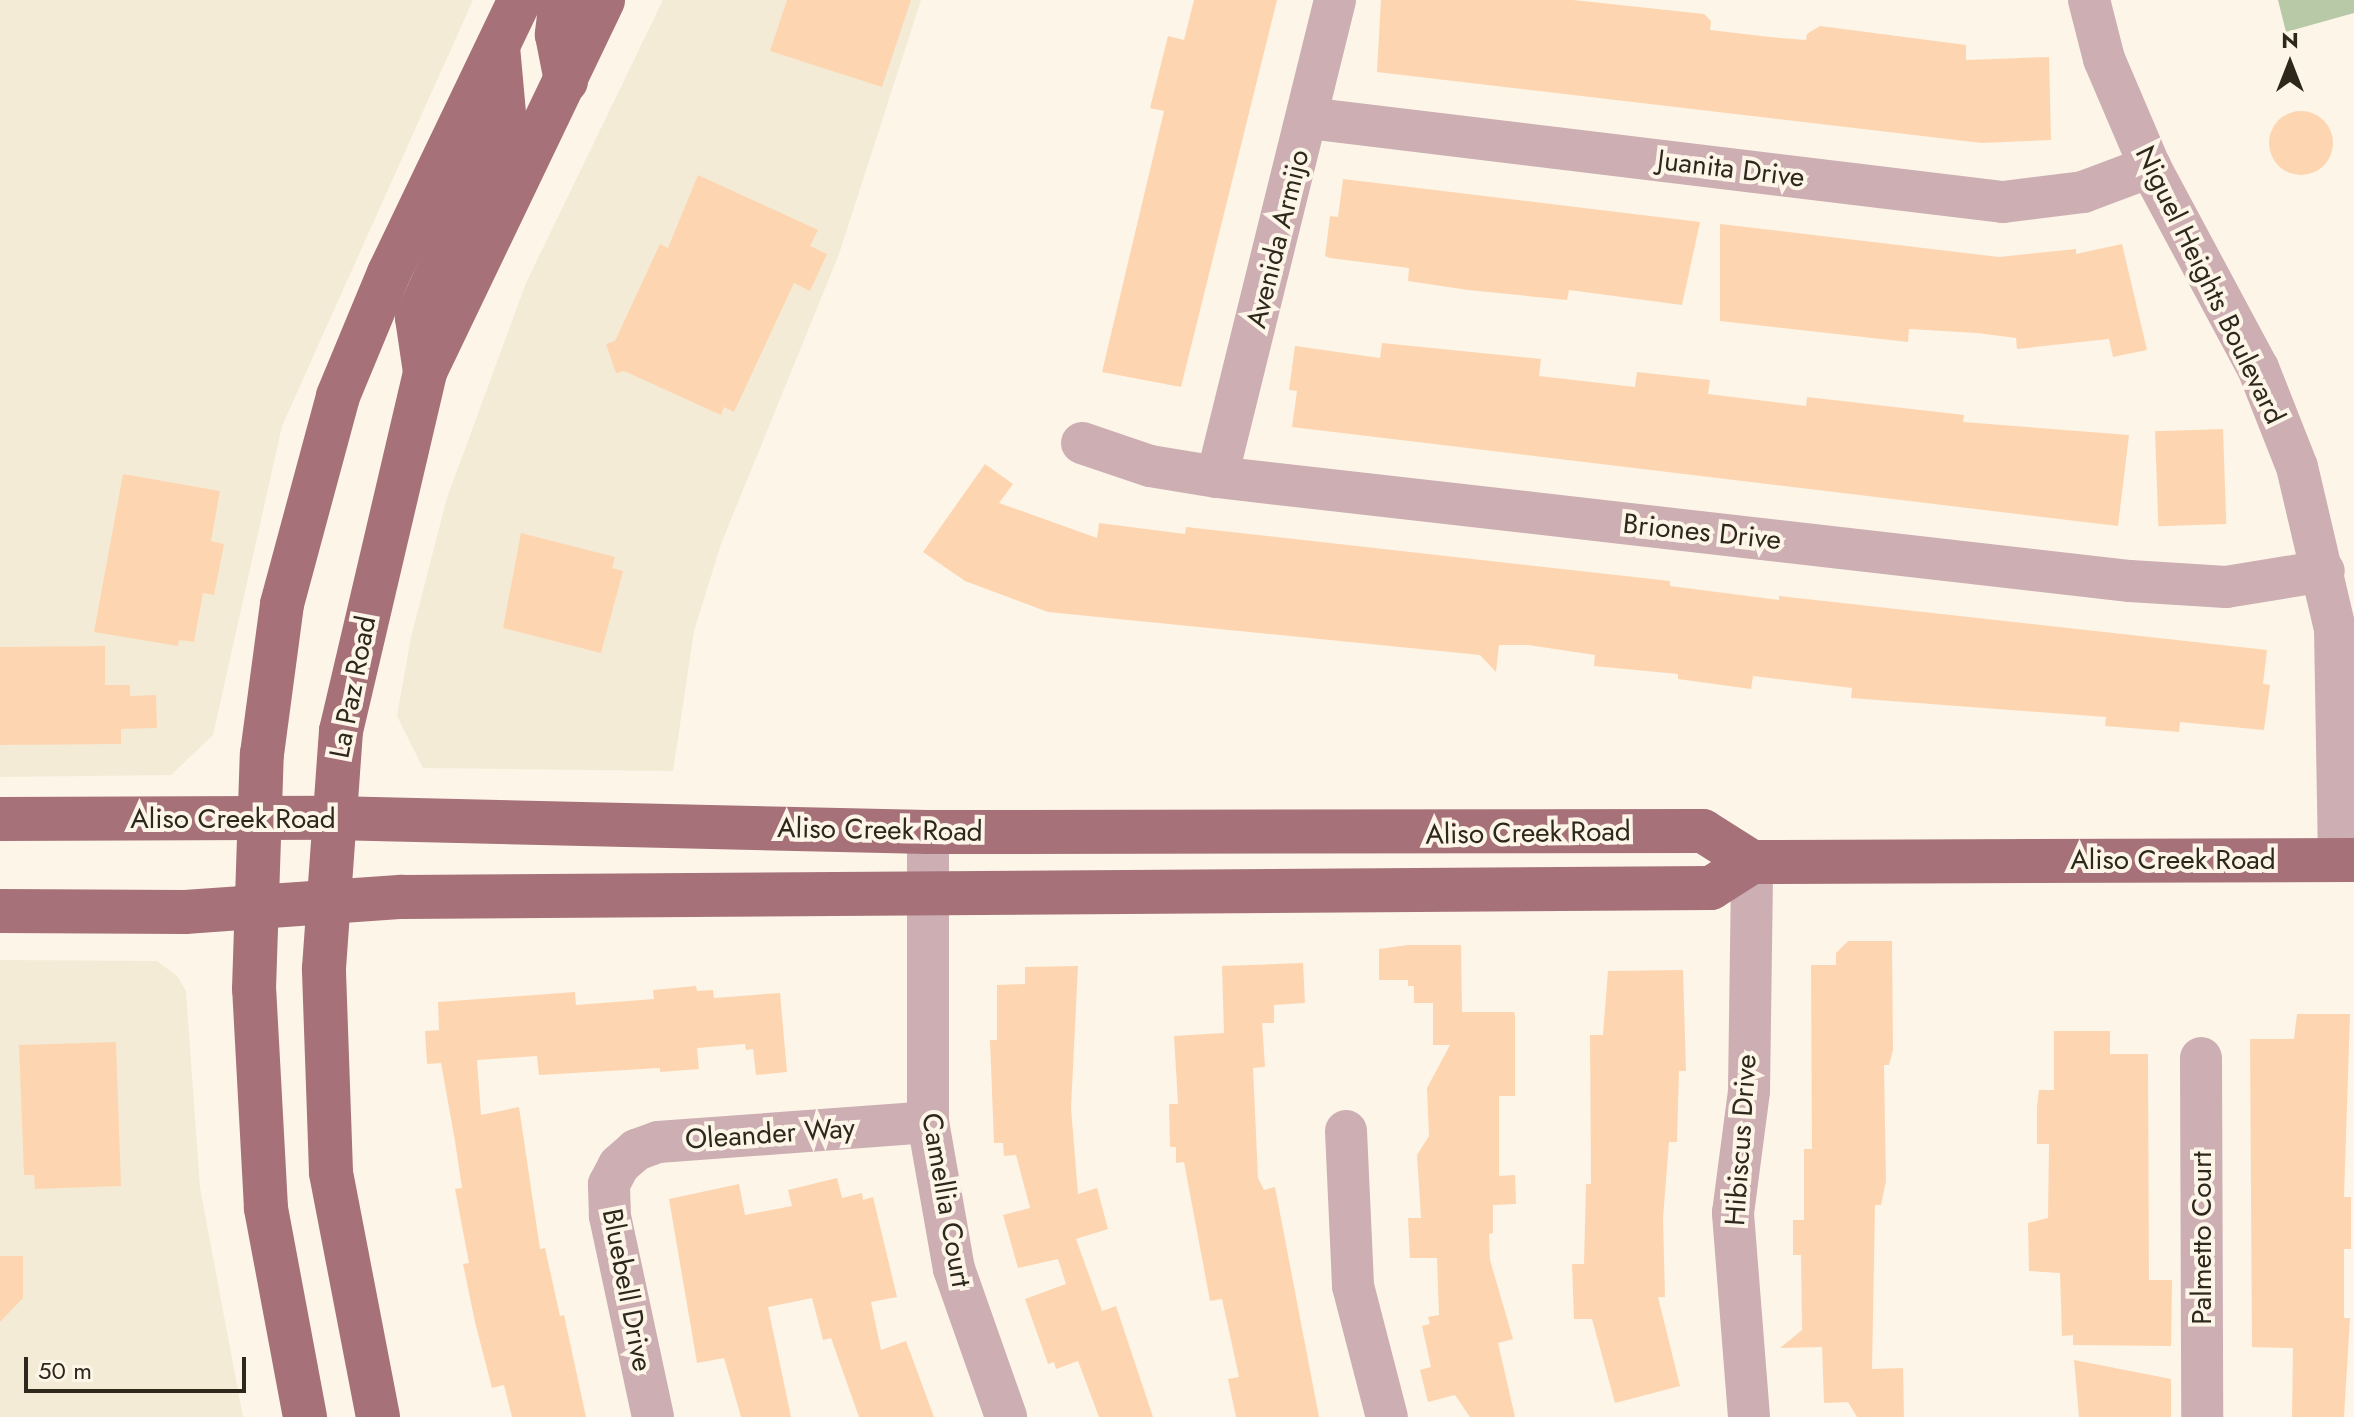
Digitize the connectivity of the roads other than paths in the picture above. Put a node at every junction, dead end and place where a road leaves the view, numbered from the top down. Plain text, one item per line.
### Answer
1 (520, 0) edge
2 (561, 0) edge
3 (603, 0) edge
4 (1335, 0) edge
5 (2089, 0) edge
6 (498, 47) junction
7 (566, 81) junction
8 (1308, 118) junction
9 (2150, 167) junction
10 (425, 372) junction
11 (1082, 443) dead end
12 (1217, 477) junction
13 (2324, 571) junction
14 (259, 817) junction
15 (332, 818) junction
16 (0, 819) edge
17 (928, 832) junction
18 (2346, 860) edge
19 (1752, 862) junction
20 (928, 897) junction
21 (326, 902) junction
22 (257, 907) junction
23 (0, 911) edge
24 (2201, 1058) dead end
25 (928, 1122) junction
26 (1346, 1131) dead end
27 (619, 1165) joint
28 (305, 1417) edge
29 (378, 1417) edge
30 (653, 1417) edge
31 (1006, 1417) edge
32 (1387, 1417) edge
33 (1749, 1417) edge
34 (2202, 1417) edge

1 - 6 main road
2 - 7 main road
3 - 7 main road, La Paz Road
4 - 8 street, Avenida Armijo
5 - 9 street, Niguel Heights Boulevard
6 - 10 main road
6 - 14 main road
7 - 10 main road, La Paz Road
8 - 9 street, Juanita Drive
8 - 12 street, Avenida Armijo
9 - 13 street, Niguel Heights Boulevard
10 - 15 main road, La Paz Road
11 - 12 street, Briones Drive
12 - 13 street, Briones Drive
13 - 18 street, Niguel Heights Boulevard
14 - 15 main road, Aliso Creek Road
14 - 16 main road, Aliso Creek Road
14 - 22 main road
15 - 17 main road, Aliso Creek Road
15 - 21 main road, La Paz Road
17 - 19 main road, Aliso Creek Road
17 - 20 street, Camellia Court
18 - 19 main road, Aliso Creek Road
19 - 20 main road, Aliso Creek Road
19 - 33 street, Hibiscus Drive
20 - 21 main road, Aliso Creek Road
20 - 25 street, Camellia Court
21 - 22 main road, Aliso Creek Road
21 - 29 main road, La Paz Road
22 - 23 main road, Aliso Creek Road
22 - 28 main road
24 - 34 street, Palmetto Court
25 - 27 street, Oleander Way
25 - 31 street, Camellia Court
26 - 32 street
27 - 30 street, Bluebell Drive

